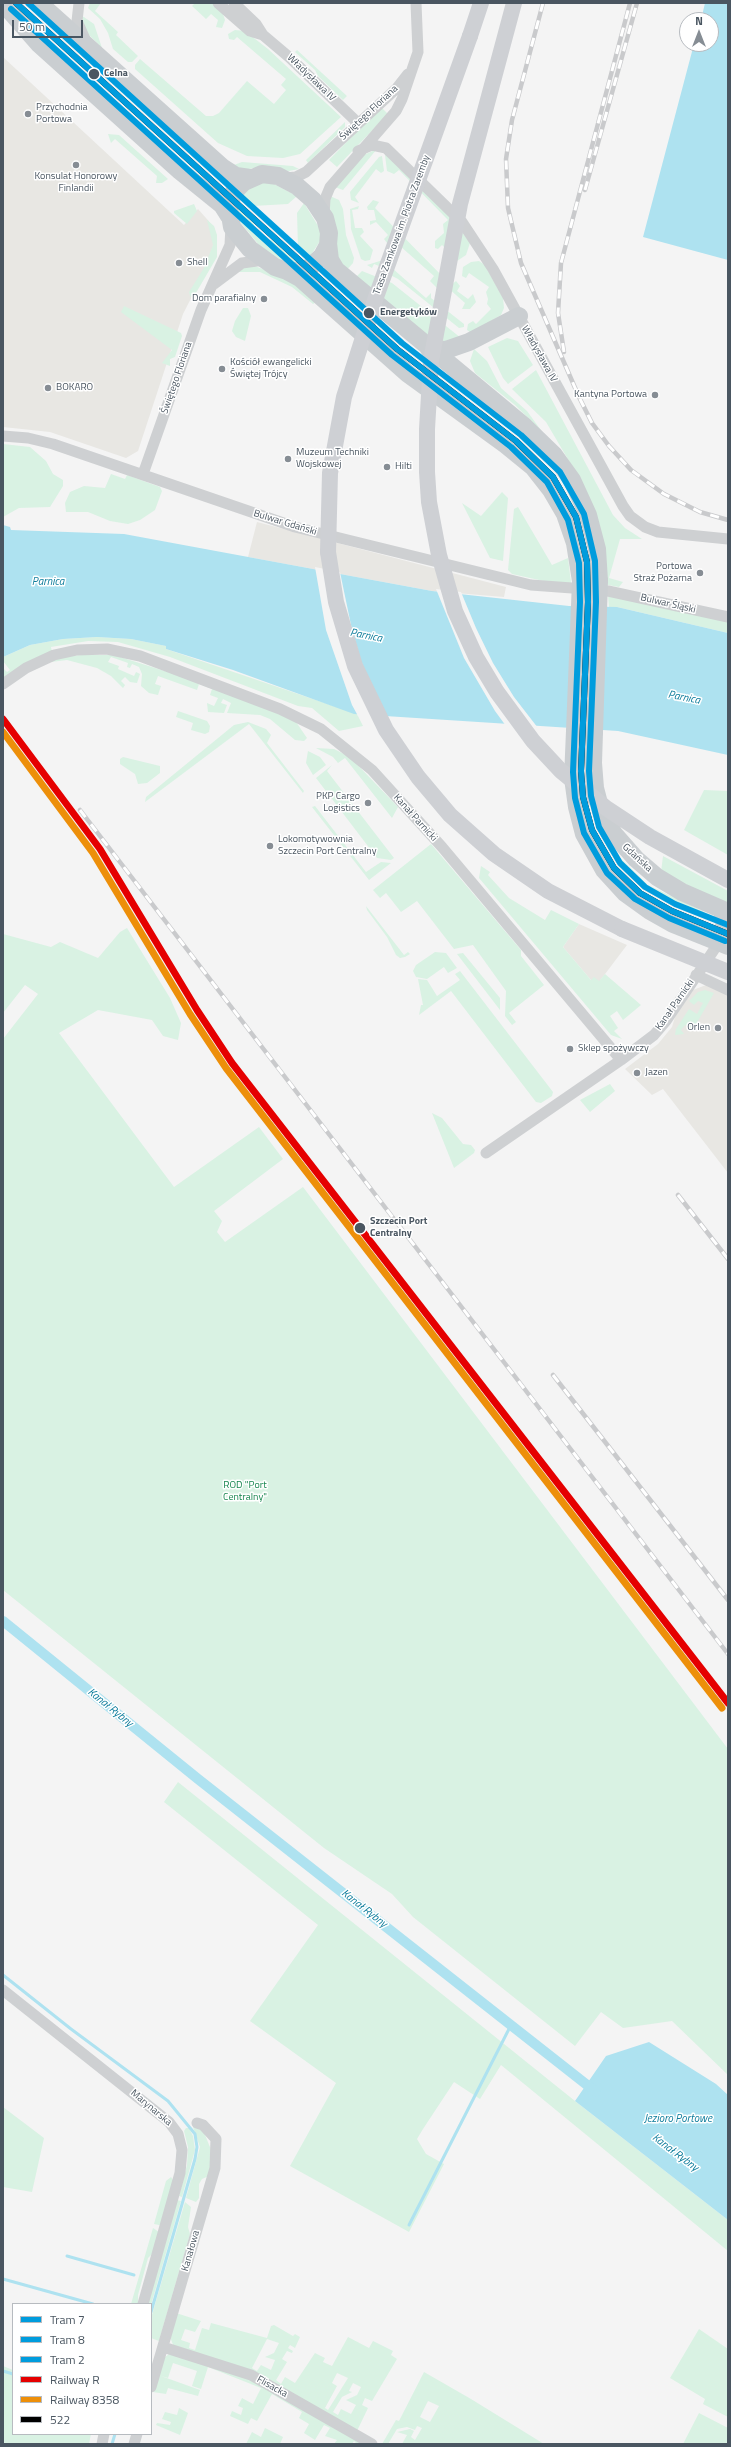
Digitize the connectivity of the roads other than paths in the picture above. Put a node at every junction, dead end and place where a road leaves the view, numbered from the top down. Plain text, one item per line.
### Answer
1 (3, 3) edge
2 (39, 3) edge
3 (79, 3) edge
4 (218, 3) edge
5 (234, 3) edge
6 (416, 3) edge
7 (481, 3) edge
8 (514, 3) edge
9 (10, 19) edge
10 (263, 35) junction
11 (101, 58) junction
12 (416, 59) junction
13 (358, 123) junction
14 (358, 151) junction
15 (278, 176) junction
16 (250, 178) junction
17 (325, 218) junction
18 (230, 220) junction
19 (328, 243) junction
20 (264, 260) junction
21 (287, 271) junction
22 (214, 284) junction
23 (519, 316) junction
24 (469, 342) junction
25 (429, 349) junction
26 (484, 393) junction
27 (3, 436) edge
28 (143, 474) junction
29 (728, 540) edge
30 (577, 584) junction
31 (604, 586) junction
32 (728, 617) edge
33 (3, 684) edge
34 (728, 880) edge
35 (721, 909) edge
36 (725, 939) edge
37 (728, 972) edge
38 (696, 976) junction
39 (728, 990) edge
40 (621, 1060) junction
41 (486, 1153) dead end
42 (3, 1990) edge
43 (197, 2123) dead end
44 (142, 2303) edge
45 (163, 2347) junction
46 (152, 2384) edge
47 (372, 2444) edge

1 - 9 main road
2 - 11 main road
3 - 11 street
4 - 10 street, Władysława IV
5 - 10 street, Władysława IV
6 - 12 street
7 - 37 main road, Trasa Zamkowa im. Piotra Zaremby, bridge
8 - 34 main road, bridge
9 - 18 main road
10 - 13 street, Władysława IV
11 - 16 main road
12 - 13 street, Świętego Floriana
12 - 14 street, Świętego Floriana
13 - 15 street, Świętego Floriana
14 - 17 street, Świętego Floriana
14 - 23 street, Władysława IV
15 - 16 main road
15 - 17 main road
16 - 18 main road
17 - 19 main road
18 - 20 main road
18 - 22 street, Świętego Floriana
19 - 21 main road
19 - 25 main road
20 - 21 main road
20 - 22 street, Świętego Floriana
21 - 30 main road
22 - 28 street, Świętego Floriana
23 - 24 main road
23 - 29 street, Władysława IV
24 - 25 main road
24 - 26 main road
25 - 26 main road
26 - 31 main road
27 - 28 street, Bulwar Gdański
28 - 30 street, Bulwar Gdański
30 - 36 main road, bridge
31 - 32 street, Bulwar Śląski
31 - 35 main road, Gdańska, bridge
33 - 40 street, Kanał Parnicki
35 - 36 street, Gdańska
36 - 38 street, Kanał Parnicki
38 - 39 street
38 - 40 street, Kanał Parnicki
40 - 41 street
42 - 44 street, Marynarska
43 - 45 street, Kanałowa
45 - 46 street, Kanałowa
45 - 47 street, Flisacka

